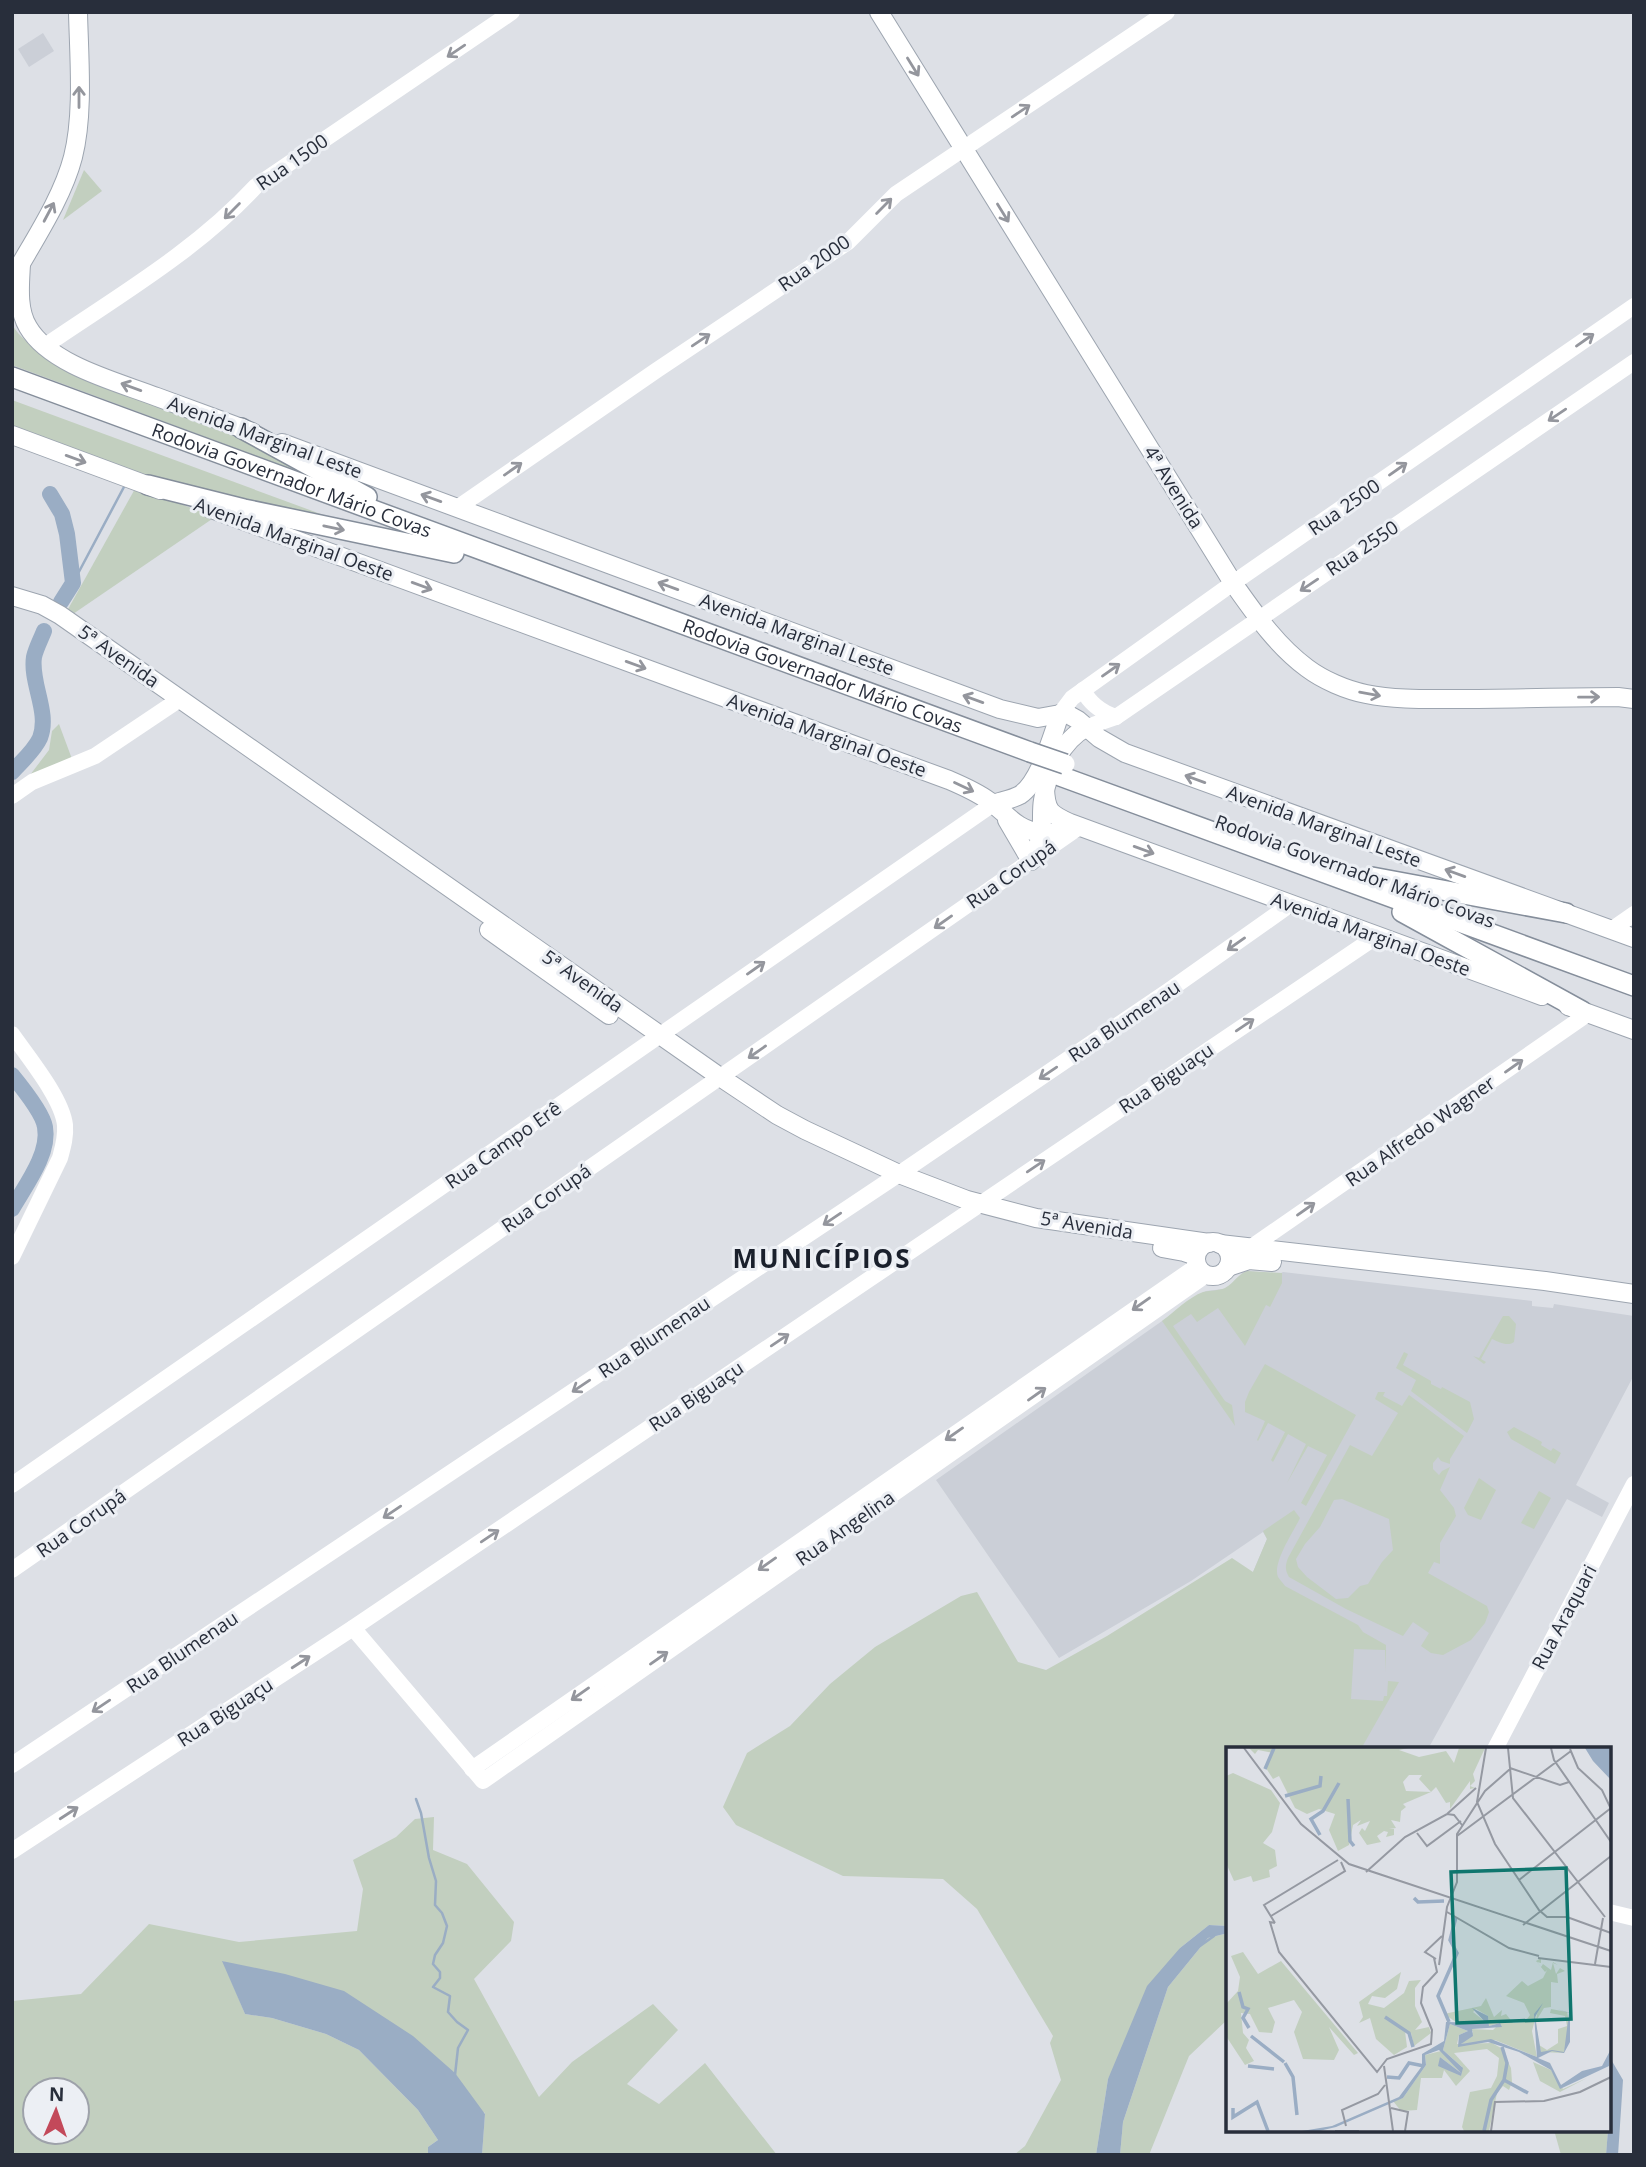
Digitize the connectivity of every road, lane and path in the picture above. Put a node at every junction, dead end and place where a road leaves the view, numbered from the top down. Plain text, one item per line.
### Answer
1 (78, 12) edge
2 (88, 12) edge
3 (512, 12) edge
4 (879, 12) edge
5 (1167, 12) edge
6 (79, 35) junction
7 (964, 149) junction
8 (16, 271) edge
9 (1634, 306) edge
10 (45, 346) junction
11 (1634, 362) edge
12 (12, 377) edge
13 (12, 391) edge
14 (241, 428) junction
15 (12, 435) edge
16 (148, 485) junction
17 (457, 508) junction
18 (452, 545) junction
19 (1233, 583) junction
20 (12, 596) edge
21 (12, 606) edge
22 (1259, 619) junction
23 (1083, 690) junction
24 (1634, 699) edge
25 (175, 702) junction
26 (1060, 714) junction
27 (1116, 717) junction
28 (1038, 718) junction
29 (1087, 727) junction
30 (1050, 742) junction
31 (1057, 777) junction
32 (12, 796) edge
33 (999, 810) junction
34 (1080, 827) junction
35 (1041, 833) junction
36 (1032, 860) junction
37 (1372, 877) junction
38 (1346, 881) junction
39 (1291, 904) junction
40 (1566, 913) junction
41 (1634, 914) edge
42 (1611, 930) junction
43 (1377, 936) junction
44 (1634, 938) edge
45 (1634, 973) edge
46 (1634, 986) edge
47 (1585, 1012) junction
48 (1634, 1030) edge
49 (12, 1034) edge
50 (655, 1039) junction
51 (715, 1081) junction
52 (894, 1177) junction
53 (975, 1208) junction
54 (1215, 1244) junction
55 (1250, 1248) junction
56 (12, 1257) edge
57 (1200, 1266) junction
58 (1228, 1267) junction
59 (1634, 1294) edge
60 (1634, 1306) edge
61 (12, 1485) edge
62 (1634, 1485) edge
63 (12, 1570) edge
64 (353, 1628) junction
65 (1496, 1747) edge
66 (12, 1765) edge
67 (12, 1851) edge
68 (1611, 1912) edge
69 (1634, 1918) edge

1 - 6 main road
2 - 6 main road
3 -> 10 street, Rua 1500
4 -> 7 main road, 4ª Avenida
7 -> 5 street, Rua 2000
8 -> 6 main road
17 -> 7 street, Rua 2000
7 -> 19 main road, 4ª Avenida
8 - 10 main road, Avenida Marginal Leste
19 -> 9 street, Rua 2500
14 -> 10 main road, Avenida Marginal Leste
11 -> 22 street, Rua 2550
12 - 18 highway, Rodovia Governador Mário Covas
13 - 18 highway, Rodovia Governador Mário Covas
17 -> 14 main road, Avenida Marginal Leste
14 - 18 highway
15 -> 16 main road, Avenida Marginal Oeste
16 -> 18 highway
16 -> 33 main road, Avenida Marginal Oeste
28 -> 17 main road, Avenida Marginal Leste
18 - 31 highway, Rodovia Governador Mário Covas, bridge
19 - 22 main road, 4ª Avenida
23 -> 19 street, Rua 2500
20 - 25 main road, 5ª Avenida
21 - 25 main road, 5ª Avenida
22 -> 24 main road, 4ª Avenida
22 - 27 street, Rua 2550
23 - 26 street, Rua 2500
23 - 27 street
25 - 32 street
25 - 50 main road, 5ª Avenida
26 - 28 main road, Avenida Marginal Leste
26 - 29 main road, Avenida Marginal Leste
26 - 30 main road
27 - 29 street, Rua 2550
28 - 30 main road
29 - 31 main road
40 -> 29 main road, Avenida Marginal Leste
30 - 33 main road
31 - 34 main road
31 - 35 main road
31 - 37 highway, Rodovia Governador Mário Covas
31 - 38 highway, Rodovia Governador Mário Covas
33 - 35 main road, Avenida Marginal Oeste
33 - 36 main road
50 -> 33 street, Rua Campo Erê
34 - 35 main road, Avenida Marginal Oeste
34 - 36 street, Rua Corupá
34 -> 39 main road, Avenida Marginal Oeste
35 - 36 main road
36 -> 51 street, Rua Corupá
37 - 40 highway
37 - 45 highway, Rodovia Governador Mário Covas
38 - 46 highway, Rodovia Governador Mário Covas
38 - 47 highway
39 - 43 main road, Avenida Marginal Oeste
39 -> 52 street, Rua Blumenau
40 - 42 main road, Avenida Marginal Leste
41 - 42 street
42 - 44 main road, Avenida Marginal Leste
43 - 47 main road, Avenida Marginal Oeste
53 -> 43 street, Rua Biguaçu
47 - 48 main road, Avenida Marginal Oeste
55 -> 47 street, Rua Alfredo Wagner
49 - 56 street
50 - 51 main road, 5ª Avenida
50 - 61 street, Rua Campo Erê
51 - 52 main road, 5ª Avenida
51 - 63 street, Rua Corupá
52 - 53 main road, 5ª Avenida
52 -> 66 street, Rua Blumenau
53 - 54 main road, 5ª Avenida
53 - 57 main road, 5ª Avenida
64 -> 53 street, Rua Biguaçu
54 - 55 main road, 5ª Avenida
54 - 57 main road
54 - 58 main road
55 - 59 main road, 5ª Avenida
57 - 58 main road
57 - 64 street, Rua Angelina
58 - 60 main road
62 - 65 street, Rua Araquari
67 -> 64 street, Rua Biguaçu
68 - 69 street

